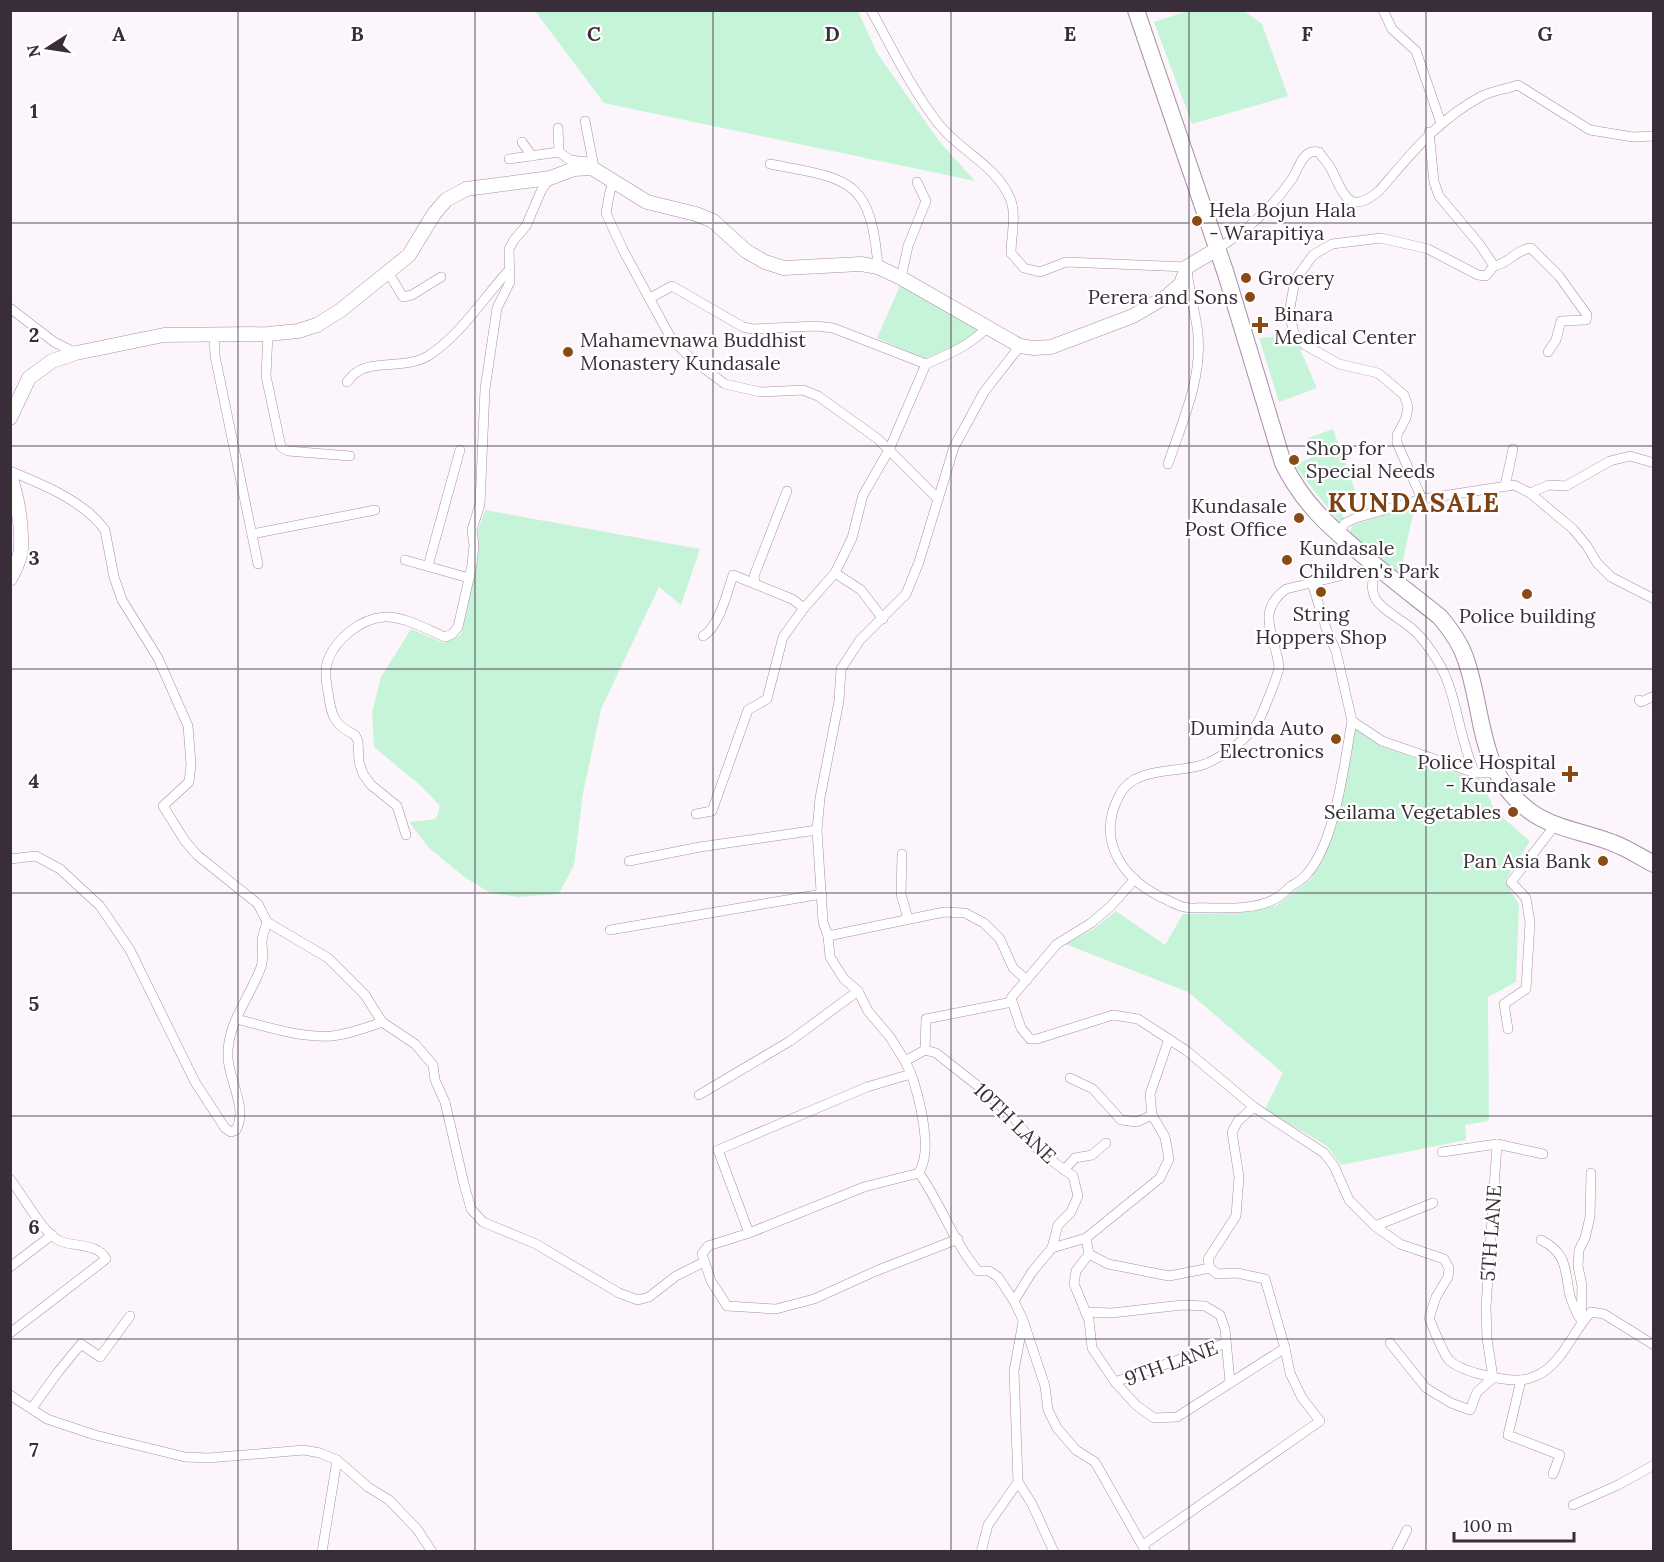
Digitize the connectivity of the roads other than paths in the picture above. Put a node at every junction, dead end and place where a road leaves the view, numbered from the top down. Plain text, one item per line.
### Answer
1 (871, 10) edge
2 (1136, 10) edge
3 (1383, 10) edge
4 (585, 121) dead end
5 (1441, 123) junction
6 (558, 128) dead end
7 (1430, 132) junction
8 (1653, 136) edge
9 (522, 142) dead end
10 (559, 152) junction
11 (532, 156) junction
12 (509, 159) dead end
13 (770, 164) dead end
14 (593, 169) junction
15 (550, 178) junction
16 (614, 182) junction
17 (917, 182) dead end
18 (1217, 249) junction
19 (1494, 266) junction
20 (878, 267) junction
21 (1187, 267) junction
22 (510, 269) junction
23 (388, 272) junction
24 (441, 277) dead end
25 (901, 278) junction
26 (650, 298) junction
27 (10, 308) edge
28 (988, 327) junction
29 (268, 334) junction
30 (214, 336) junction
31 (1020, 346) junction
32 (1548, 352) dead end
33 (76, 353) junction
34 (926, 364) junction
35 (347, 382) dead end
36 (10, 418) edge
37 (1513, 448) dead end
38 (460, 450) dead end
39 (889, 450) junction
40 (350, 456) dead end
41 (1653, 463) edge
42 (1168, 464) dead end
43 (10, 473) edge
44 (1505, 486) junction
45 (787, 492) dead end
46 (1530, 493) junction
47 (13, 495) edge
48 (937, 498) junction
49 (1422, 499) junction
50 (375, 510) dead end
51 (252, 534) junction
52 (1338, 534) junction
53 (405, 560) dead end
54 (258, 564) dead end
55 (428, 567) junction
56 (1377, 567) junction
57 (835, 573) junction
58 (469, 578) junction
59 (10, 579) edge
60 (1312, 583) junction
61 (755, 584) junction
62 (1653, 599) edge
63 (804, 609) junction
64 (883, 619) junction
65 (703, 636) dead end
66 (1653, 696) edge
67 (1639, 700) dead end
68 (1352, 721) junction
69 (1475, 772) junction
70 (1496, 773) junction
71 (696, 814) dead end
72 (1556, 824) junction
73 (817, 830) junction
74 (406, 835) dead end
75 (902, 854) dead end
76 (10, 860) edge
77 (629, 861) dead end
78 (1653, 864) edge
79 (1134, 879) junction
80 (822, 894) junction
81 (908, 919) junction
82 (267, 922) junction
83 (610, 930) dead end
84 (828, 936) junction
85 (1027, 980) junction
86 (858, 991) junction
87 (1012, 1002) junction
88 (237, 1019) junction
89 (382, 1022) junction
90 (1508, 1029) dead end
91 (1169, 1039) junction
92 (925, 1050) junction
93 (905, 1061) junction
94 (911, 1074) junction
95 (1070, 1078) dead end
96 (699, 1095) dead end
97 (1254, 1107) junction
98 (1152, 1115) junction
99 (1106, 1143) dead end
100 (1497, 1144) junction
101 (1442, 1152) dead end
102 (1543, 1154) dead end
103 (1064, 1170) junction
104 (919, 1173) junction
105 (1591, 1173) dead end
106 (10, 1179) edge
107 (20, 1189) junction
108 (10, 1196) edge
109 (1433, 1203) dead end
110 (1375, 1226) junction
111 (749, 1233) junction
112 (52, 1235) junction
113 (1086, 1238) junction
114 (958, 1239) junction
115 (1541, 1240) dead end
116 (1052, 1248) junction
117 (1089, 1254) junction
118 (704, 1262) junction
119 (10, 1268) edge
120 (1209, 1268) junction
121 (1014, 1301) junction
122 (1085, 1312) junction
123 (130, 1316) dead end
124 (1023, 1320) junction
125 (1581, 1323) junction
126 (10, 1333) edge
127 (1226, 1343) junction
128 (1390, 1343) dead end
129 (1653, 1344) edge
130 (1286, 1348) junction
131 (1493, 1378) junction
132 (1521, 1380) junction
133 (1115, 1382) junction
134 (1230, 1382) junction
135 (10, 1395) edge
136 (32, 1408) junction
137 (337, 1460) junction
138 (1653, 1465) edge
139 (1553, 1474) dead end
140 (1018, 1482) junction
141 (1573, 1505) dead end
142 (1407, 1530) dead end
143 (1144, 1548) edge
144 (322, 1551) edge
145 (432, 1551) edge
146 (981, 1551) edge
147 (1054, 1551) edge
148 (1396, 1551) edge

1 - 21 street
2 - 18 highway
3 - 5 street
4 - 14 street
5 - 7 street
5 - 8 street
6 - 10 street
7 - 18 street
7 - 19 street
9 - 11 street
10 - 11 street
10 - 14 street
11 - 12 street
13 - 20 street
14 - 15 street
14 - 16 street
15 - 22 street
15 - 23 street
16 - 20 street
16 - 26 street
17 - 25 street
18 - 21 street
18 - 52 highway
19 - 32 street
19 - 49 street
20 - 25 street
21 - 31 street
21 - 42 street
22 - 35 street
22 - 58 street
23 - 24 street
23 - 29 street
25 - 28 street
26 - 34 street
26 - 39 street
27 - 33 street
28 - 31 street
28 - 34 street
29 - 30 street
29 - 40 street
30 - 33 street
30 - 51 street
31 - 48 street
33 - 36 street
34 - 39 street
37 - 44 street
38 - 55 street
39 - 48 street
39 - 57 street
41 - 46 street
43 - 47 street
43 - 82 street
44 - 46 street
44 - 49 street
45 - 61 street
46 - 62 street
47 - 59 street
48 - 64 street
49 - 52 street
50 - 51 street
51 - 54 street
52 - 56 highway
53 - 55 street
55 - 58 street
56 - 60 street
56 - 69 street
56 - 70 highway
57 - 63 street
57 - 64 street
58 - 74 street
60 - 68 street
60 - 79 street
61 - 63 street
61 - 65 street
63 - 71 street
64 - 73 street
66 - 67 street
68 - 69 street
68 - 79 street
69 - 70 street
70 - 72 highway
72 - 78 highway
72 - 90 street
73 - 77 street
73 - 80 street
75 - 81 street
76 - 88 street
79 - 85 street
80 - 83 street
80 - 84 street
81 - 84 street
81 - 85 street
82 - 88 street
82 - 89 street
84 - 86 street
85 - 87 street
86 - 93 street
86 - 96 street
87 - 91 street
87 - 92 street
88 - 89 street
89 - 118 street
91 - 97 street
91 - 98 street
92 - 93 street
92 - 103 street, 10TH LANE
93 - 94 street
94 - 104 street
94 - 111 street
95 - 98 street
97 - 110 street
97 - 120 street
98 - 113 street
99 - 103 street
100 - 101 street
100 - 102 street
100 - 131 street, 5TH LANE
103 - 116 street, 10TH LANE
104 - 111 street
104 - 114 street
105 - 125 street
106 - 107 street
107 - 108 street
107 - 112 street
109 - 110 street
110 - 131 street
111 - 118 street
112 - 119 street
112 - 126 street
113 - 116 street
113 - 117 street
114 - 118 street
114 - 121 street
115 - 125 street
116 - 121 street, 10TH LANE
117 - 120 street
117 - 122 street
120 - 130 street
121 - 124 street
122 - 127 street
122 - 133 street
123 - 136 street
124 - 140 street
124 - 143 street
125 - 129 street
125 - 132 street
127 - 133 street, 9TH LANE
127 - 134 street
128 - 131 street
130 - 134 street
130 - 143 street
131 - 132 street
132 - 139 street
133 - 134 street
135 - 136 street
136 - 137 street
137 - 144 street
137 - 145 street
138 - 141 street
140 - 146 street
140 - 147 street
142 - 148 street

